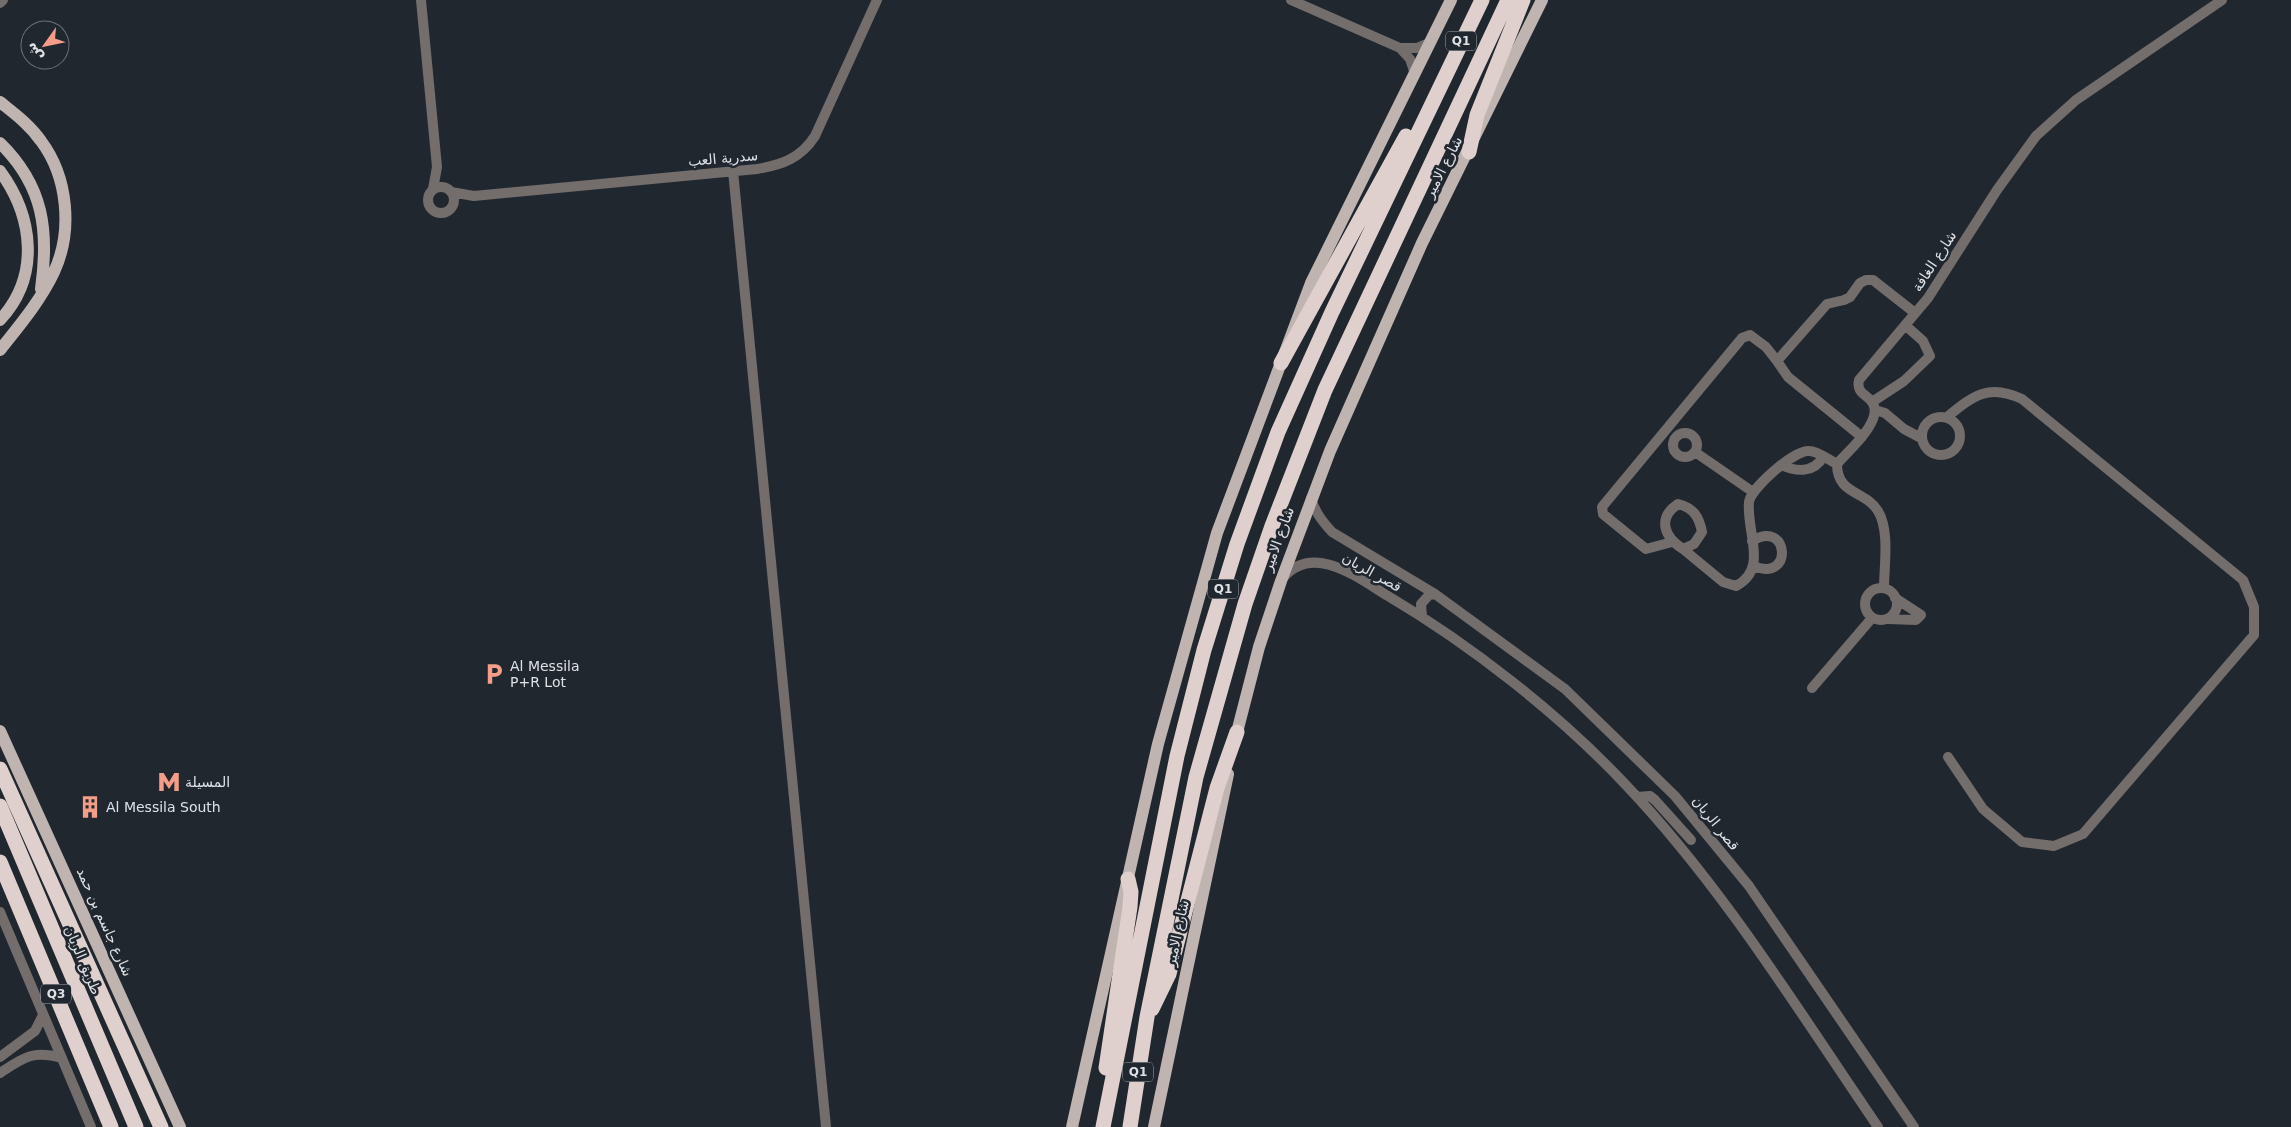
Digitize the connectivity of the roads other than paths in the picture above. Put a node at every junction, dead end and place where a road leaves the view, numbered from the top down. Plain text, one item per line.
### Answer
1 (3, 0) edge
2 (421, 0) edge
3 (877, 0) edge
4 (1291, 0) edge
5 (1451, 0) edge
6 (1482, 0) edge
7 (1508, 0) edge
8 (1523, 0) edge
9 (1542, 0) edge
10 (2222, 0) edge
11 (0, 3) edge
12 (1431, 42) junction
13 (1400, 48) junction
14 (1415, 74) junction
15 (1441, 83) junction
16 (0, 102) edge
17 (0, 143) edge
18 (1469, 152) junction
19 (437, 167) junction
20 (0, 171) edge
21 (733, 171) junction
22 (433, 189) junction
23 (448, 190) junction
24 (474, 196) junction
25 (452, 206) junction
26 (40, 294) junction
27 (1915, 313) junction
28 (0, 320) edge
29 (1905, 326) junction
30 (0, 350) edge
31 (1777, 361) junction
32 (1281, 363) junction
33 (1874, 406) junction
34 (1947, 417) junction
35 (1862, 437) junction
36 (1921, 438) junction
37 (1695, 452) dead end
38 (1823, 457) junction
39 (1836, 464) junction
40 (1781, 466) junction
41 (1752, 492) junction
42 (1311, 497) junction
43 (1752, 541) junction
44 (1672, 542) junction
45 (1683, 548) junction
46 (1754, 566) junction
47 (1281, 581) junction
48 (1884, 588) junction
49 (1435, 594) junction
50 (1895, 598) junction
51 (1422, 616) junction
52 (1872, 618) junction
53 (1888, 619) junction
54 (1812, 688) dead end
55 (0, 730) edge
56 (1237, 732) junction
57 (1948, 757) dead end
58 (0, 761) edge
59 (3, 774) edge
60 (1637, 797) junction
61 (0, 806) edge
62 (1701, 827) junction
63 (1690, 840) junction
64 (1682, 850) junction
65 (0, 862) edge
66 (1128, 879) junction
67 (0, 912) edge
68 (43, 1015) junction
69 (1147, 1017) junction
70 (0, 1057) edge
71 (62, 1058) junction
72 (131, 1059) junction
73 (0, 1073) edge
74 (1109, 1100) junction
75 (90, 1127) edge
76 (110, 1127) edge
77 (136, 1127) edge
78 (161, 1127) edge
79 (169, 1127) edge
80 (180, 1127) edge
81 (826, 1127) edge
82 (1072, 1127) edge
83 (1102, 1127) edge
84 (1130, 1127) edge
85 (1154, 1127) edge
86 (1878, 1127) edge
87 (1914, 1127) edge

1 - 11 street
2 - 19 street
3 - 21 street, سدرية العب
4 - 13 street
5 - 12 main road
6 - 15 highway, Q1
7 - 69 highway, شارع الامير / Q1
8 - 18 highway
9 - 18 main road, شارع الامير
10 - 27 street, شارع الغافة
12 - 13 street
12 - 14 main road
13 - 14 street
14 - 32 main road
15 - 32 highway
15 - 74 highway, Q1
16 - 26 main road
17 - 26 main road
18 - 42 main road, شارع الامير
19 - 22 street
19 - 23 street
20 - 28 main road
21 - 24 street, سدرية العب
21 - 81 street
22 - 23 street
22 - 25 street
23 - 24 street, سدرية العب
23 - 25 street
24 - 25 street, سدرية العب
26 - 30 main road
27 - 29 street, شارع الغافة
27 - 31 street
29 - 33 street, شارع الغافة
29 - 33 street
31 - 35 street
31 - 44 street
32 - 66 main road
33 - 35 street
33 - 36 street
34 - 36 street
34 - 36 street
34 - 57 street
35 - 39 street
37 - 41 street
38 - 39 street
38 - 40 street
38 - 40 street
39 - 48 street
40 - 41 street
41 - 43 street
42 - 47 main road, شارع الامير
42 - 49 street, قصر الريان
43 - 46 street
43 - 46 street
44 - 45 street
44 - 45 street
45 - 46 street
47 - 51 street, قصر الريان
47 - 56 main road, شارع الامير
48 - 50 street
48 - 52 street
49 - 51 street
49 - 62 street, قصر الريان
50 - 53 street
50 - 53 street
51 - 60 street, قصر الريان
52 - 53 street
52 - 54 street
55 - 80 main road, شارع جاسم بن حمد
56 - 69 highway
56 - 85 main road, شارع الامير
58 - 59 main road
59 - 72 highway
60 - 63 street
60 - 64 street, قصر الريان
61 - 77 highway, طريق الريان / Q3
62 - 63 street
62 - 87 street, قصر الريان
63 - 64 street
64 - 86 street, قصر الريان
65 - 76 highway, Q3
66 - 74 highway
66 - 82 main road
67 - 68 street
68 - 70 street
68 - 71 street
69 - 84 highway, شارع الامير / Q1
71 - 73 street
71 - 75 street
72 - 78 highway
72 - 79 main road
74 - 83 highway, Q1

